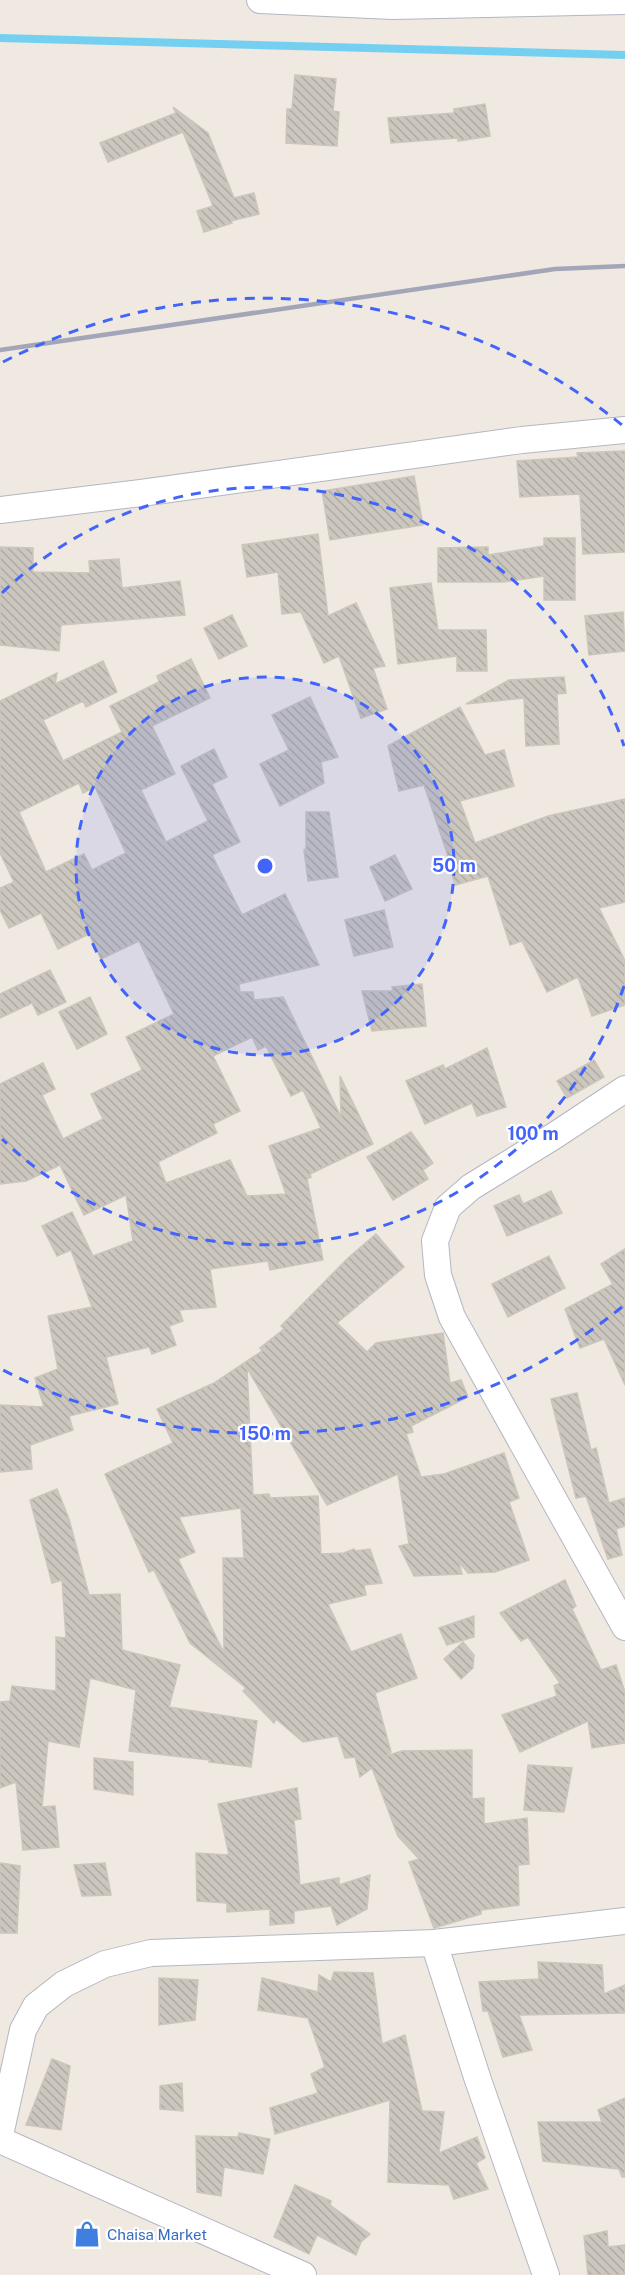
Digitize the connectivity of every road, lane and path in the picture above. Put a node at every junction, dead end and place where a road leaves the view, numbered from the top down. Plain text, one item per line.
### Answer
1 (260, 0) edge
2 (625, 1) edge
3 (625, 430) edge
4 (0, 510) edge
5 (625, 1089) edge
6 (625, 1627) edge
7 (625, 1921) edge
8 (434, 1943) junction
9 (8, 2068) edge
10 (0, 2138) edge
11 (303, 2275) edge
12 (546, 2275) edge

1 - 2 street
3 - 4 street
5 - 6 street
7 - 8 street
8 - 9 street
8 - 12 street
9 - 10 street
10 - 11 street

